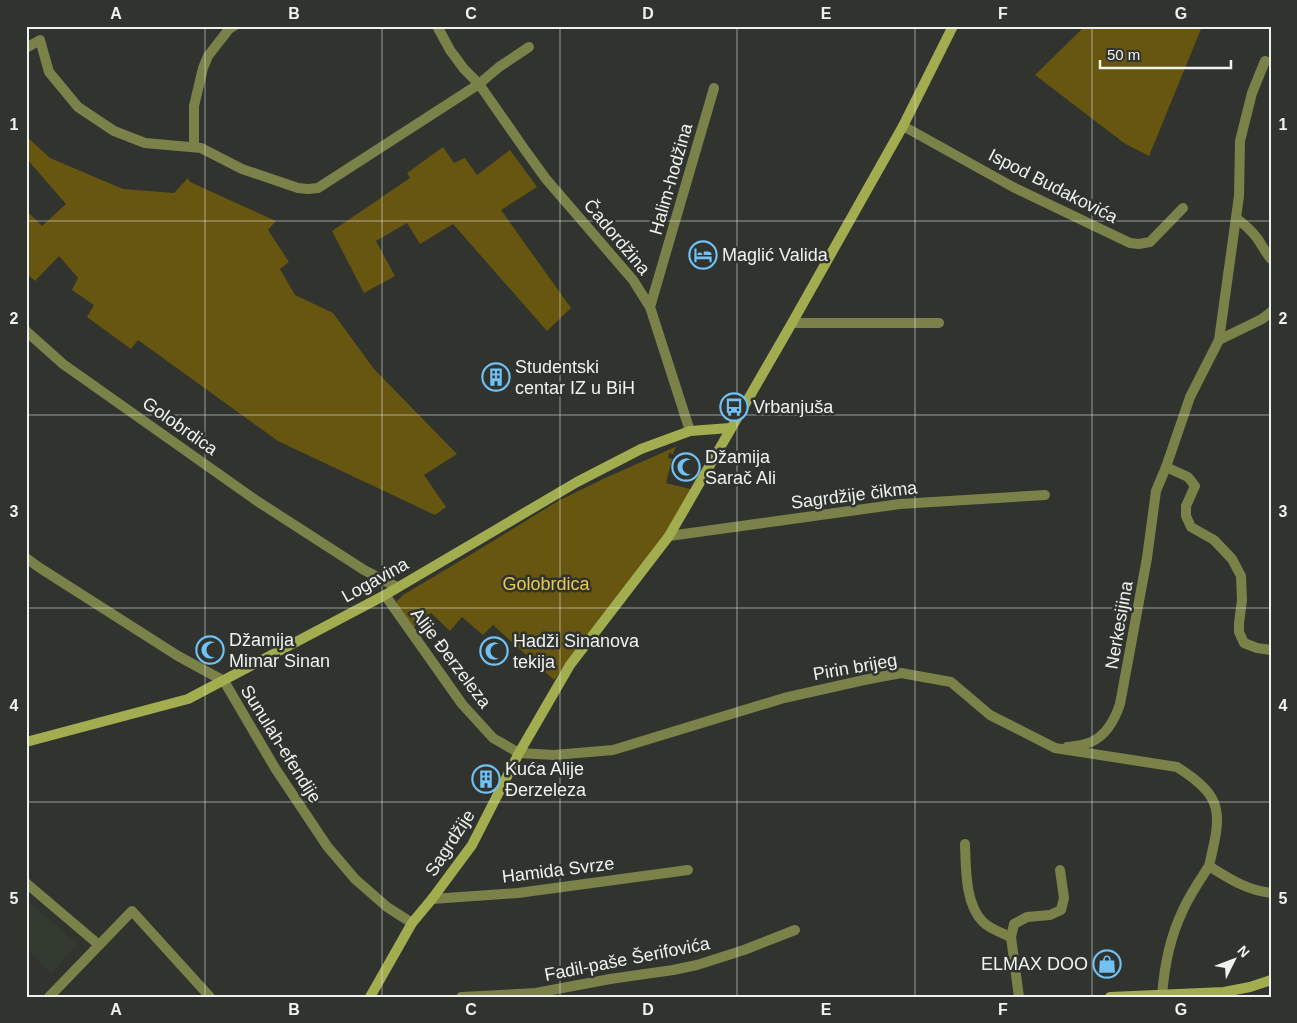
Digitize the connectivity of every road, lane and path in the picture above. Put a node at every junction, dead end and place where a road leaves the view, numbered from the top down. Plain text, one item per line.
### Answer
1 (234, 26) edge
2 (436, 26) edge
3 (952, 26) edge
4 (26, 48) edge
5 (529, 48) dead end
6 (1265, 61) dead end
7 (479, 84) junction
8 (714, 88) dead end
9 (903, 126) junction
10 (194, 147) junction
11 (1183, 208) dead end
12 (1236, 218) junction
13 (1271, 258) edge
14 (650, 307) junction
15 (1271, 312) edge
16 (939, 323) dead end
17 (792, 324) junction
18 (26, 331) edge
19 (1219, 340) junction
20 (730, 428) junction
21 (690, 431) junction
22 (1166, 467) junction
23 (1045, 495) dead end
24 (669, 536) junction
25 (26, 558) edge
26 (397, 587) junction
27 (385, 595) junction
28 (1271, 650) edge
29 (224, 681) junction
30 (26, 742) edge
31 (1055, 748) junction
32 (519, 753) junction
33 (965, 844) dead end
34 (1209, 866) junction
35 (688, 870) dead end
36 (1060, 870) dead end
37 (26, 883) edge
38 (1271, 893) edge
39 (432, 899) junction
40 (412, 923) junction
41 (795, 930) dead end
42 (1011, 937) junction
43 (100, 945) junction
44 (1271, 980) edge
45 (1162, 996) edge
46 (49, 997) edge
47 (210, 997) edge
48 (370, 997) edge
49 (461, 997) edge
50 (1019, 997) edge
51 (1110, 997) edge

1 - 10 street
2 - 7 street, Čadordžina
3 - 9 street
4 - 10 street
5 - 7 street
6 - 12 street
7 - 10 street
7 - 14 street, Čadordžina
8 - 14 street, Halim-hodžina
9 - 11 street, Ispod Budakovića
9 - 17 street
12 - 13 street
12 - 19 street
14 - 21 street, Čadordžina
15 - 19 street
16 - 17 street
17 - 20 street
18 - 26 street, Golobrdica
19 - 22 street
20 - 21 street, Logavina
20 - 24 street, Sagrdžije
21 - 26 street, Logavina
22 - 28 street
22 - 31 street, Nerkesijina
23 - 24 street, Sagrdžije čikma
24 - 32 street, Sagrdžije
25 - 29 street, Sunulah-efendije
26 - 27 street, Logavina
27 - 29 street, Logavina
27 - 32 street, Alije Đerzeleza
29 - 30 street, Logavina
29 - 40 street, Sunulah-efendije
31 - 32 street, Pirin brijeg
31 - 34 street, Pirin brijeg
32 - 39 street, Sagrdžije
33 - 42 street
34 - 38 street
34 - 45 street, Pirin brijeg
35 - 39 street, Hamida Svrze
36 - 42 street
37 - 43 street
39 - 40 street, Sagrdžije
40 - 48 street, Sagrdžije
41 - 49 street, Fadil-paše Šerifovića
42 - 50 street
43 - 46 street
43 - 47 street
44 - 45 street
45 - 51 street

